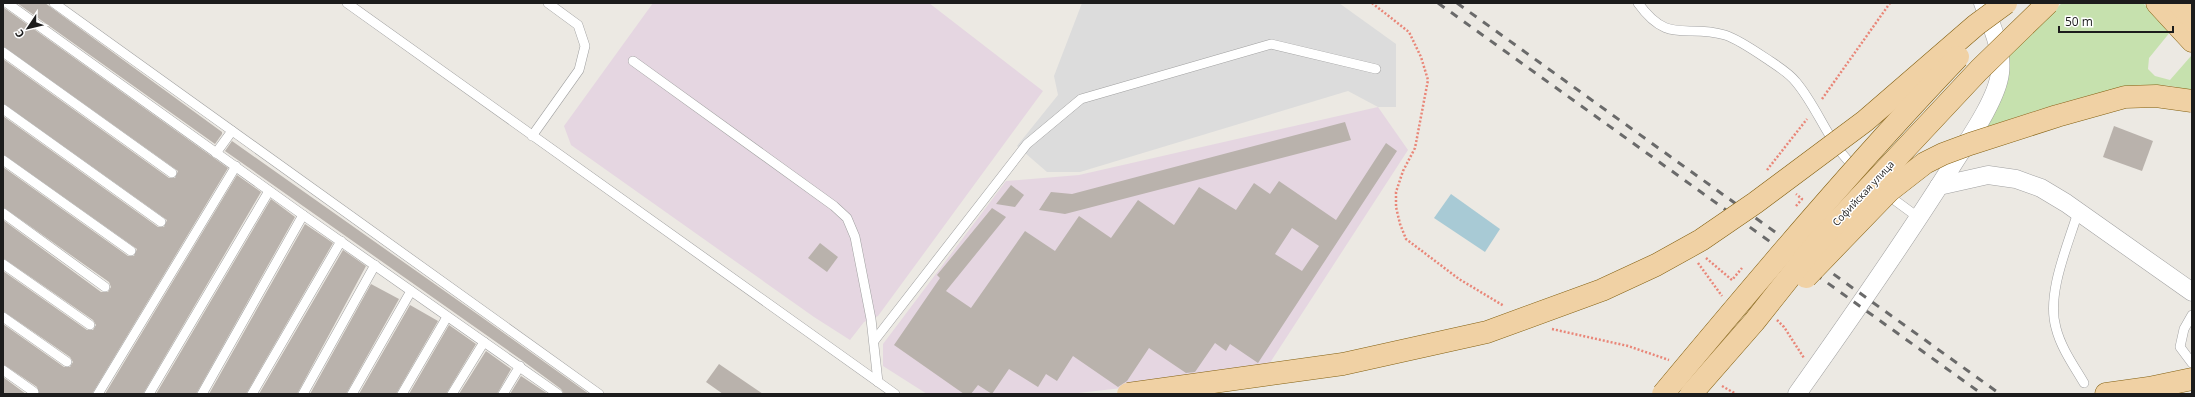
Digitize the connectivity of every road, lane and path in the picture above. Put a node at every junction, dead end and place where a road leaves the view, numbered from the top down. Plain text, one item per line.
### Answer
1 (7, 3) edge
2 (54, 3) edge
3 (347, 3) edge
4 (548, 3) edge
5 (1372, 3) edge
6 (1638, 3) edge
7 (1890, 3) edge
8 (1983, 3) edge
9 (2006, 3) edge
10 (2010, 3) edge
11 (2048, 3) edge
12 (2157, 3) edge
13 (2178, 3) edge
14 (2192, 18) edge
15 (2192, 41) edge
16 (3, 52) edge
17 (633, 61) dead end
18 (1376, 69) dead end
19 (2192, 101) edge
20 (3, 109) edge
21 (1814, 109) junction
22 (232, 131) junction
23 (532, 136) junction
24 (216, 153) junction
25 (3, 160) edge
26 (236, 166) junction
27 (172, 173) dead end
28 (1769, 173) dead end
29 (1939, 186) junction
30 (269, 191) junction
31 (2078, 212) junction
32 (3, 213) edge
33 (303, 215) junction
34 (1919, 218) junction
35 (161, 222) dead end
36 (341, 241) junction
37 (131, 251) dead end
38 (1705, 257) dead end
39 (3, 264) edge
40 (375, 265) junction
41 (1742, 268) dead end
42 (105, 286) dead end
43 (411, 291) junction
44 (2192, 292) edge
45 (1509, 309) dead end
46 (2192, 315) edge
47 (3, 317) edge
48 (447, 317) junction
49 (1754, 322) junction
50 (90, 325) dead end
51 (1550, 328) dead end
52 (874, 341) junction
53 (484, 342) junction
54 (67, 362) dead end
55 (1673, 362) dead end
56 (2192, 363) edge
57 (520, 366) junction
58 (3, 370) edge
59 (2192, 379) edge
60 (878, 382) junction
61 (1716, 383) dead end
62 (2084, 383) dead end
63 (34, 392) dead end
64 (98, 394) edge
65 (149, 394) edge
66 (202, 394) edge
67 (252, 394) edge
68 (303, 394) edge
69 (352, 394) edge
70 (402, 394) edge
71 (452, 394) edge
72 (503, 394) edge
73 (558, 394) edge
74 (599, 394) edge
75 (895, 394) edge
76 (1128, 394) edge
77 (1663, 394) edge
78 (1691, 394) edge
79 (1736, 394) edge
80 (1797, 394) edge
81 (2106, 394) edge

1 - 24 lane
2 - 22 lane
3 - 23 lane
4 - 23 lane
5 - 45 path
6 - 21 lane
7 - 21 path
8 - 29 street
9 - 76 main road, bridge
10 - 77 main road, bridge
11 - 49 main road, Софийская улица, bridge
12 - 15 main road
13 - 14 main road
16 - 27 lane
17 - 52 lane
18 - 52 lane
19 - 49 main road, bridge
20 - 35 lane
21 - 28 path
21 - 34 lane
22 - 24 lane
22 - 74 lane
23 - 60 lane
24 - 26 lane
25 - 37 lane
26 - 30 lane
26 - 64 lane
29 - 31 street
29 - 34 street
30 - 33 lane
30 - 65 lane
31 - 44 street
31 - 62 lane
32 - 42 lane
33 - 36 lane
33 - 66 lane
34 - 80 street
36 - 40 lane
36 - 67 lane
38 - 41 path
39 - 50 lane
40 - 43 lane
40 - 68 lane
43 - 48 lane
43 - 69 lane
46 - 56 lane
47 - 54 lane
48 - 53 lane
48 - 70 lane
49 - 78 main road, Софийская улица, bridge
51 - 55 path
52 - 60 lane
53 - 57 lane
53 - 71 lane
57 - 72 lane
57 - 73 lane
58 - 63 lane
59 - 81 main road
60 - 75 lane
61 - 79 path

